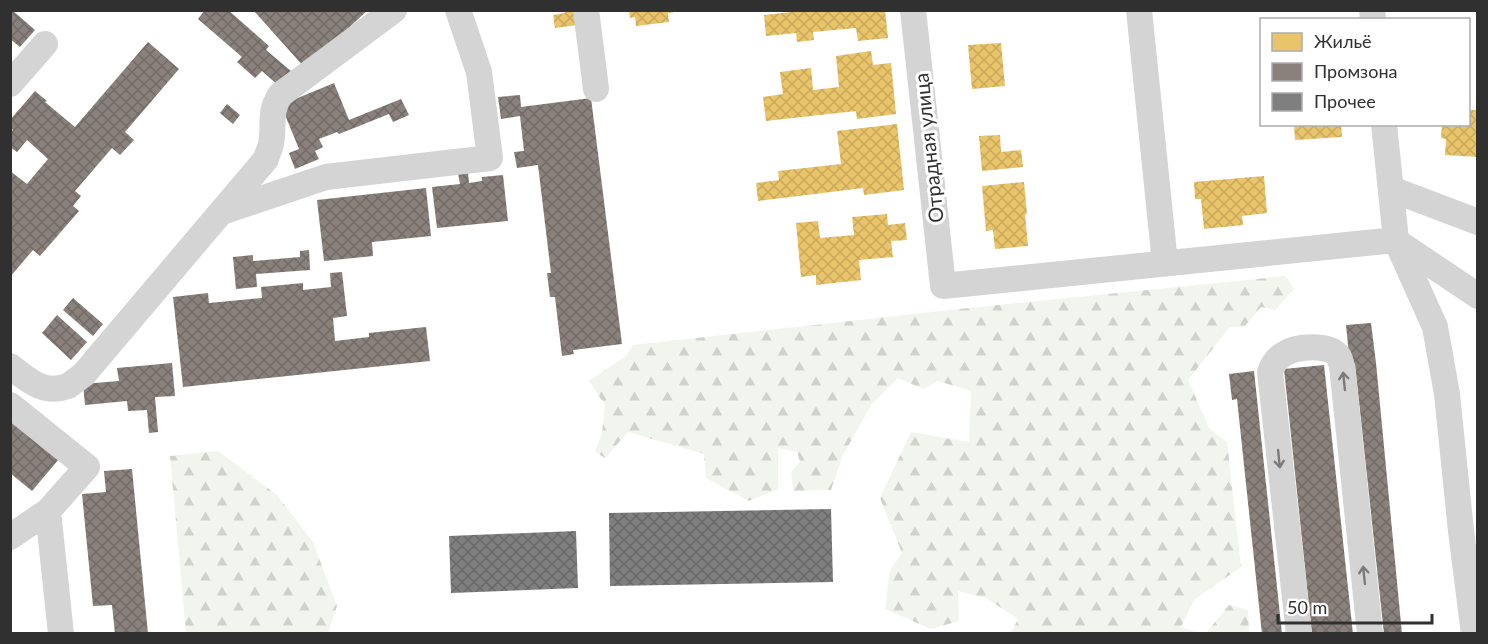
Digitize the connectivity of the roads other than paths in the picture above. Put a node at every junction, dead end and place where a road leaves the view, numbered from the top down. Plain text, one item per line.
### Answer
1 (394, 10) edge
2 (458, 10) edge
3 (586, 10) edge
4 (913, 10) edge
5 (1138, 10) edge
6 (45, 44) dead end
7 (10, 84) edge
8 (596, 89) dead end
9 (1384, 126) edge
10 (1391, 189) junction
11 (222, 212) junction
12 (1478, 222) edge
13 (1396, 240) junction
14 (1165, 263) junction
15 (1478, 296) edge
16 (10, 366) edge
17 (10, 405) edge
18 (48, 511) junction
19 (10, 537) edge
20 (61, 633) edge
21 (1299, 633) edge
22 (1370, 633) edge
23 (1474, 633) edge

1 - 11 street
2 - 11 street
3 - 8 street
4 - 14 street, Отрадная улица
5 - 14 street
6 - 7 street
9 - 10 street
10 - 12 street
10 - 13 street
11 - 16 street
13 - 14 street
13 - 15 street
13 - 23 street
17 - 18 street
18 - 19 street
18 - 20 street
22 -> 21 street

